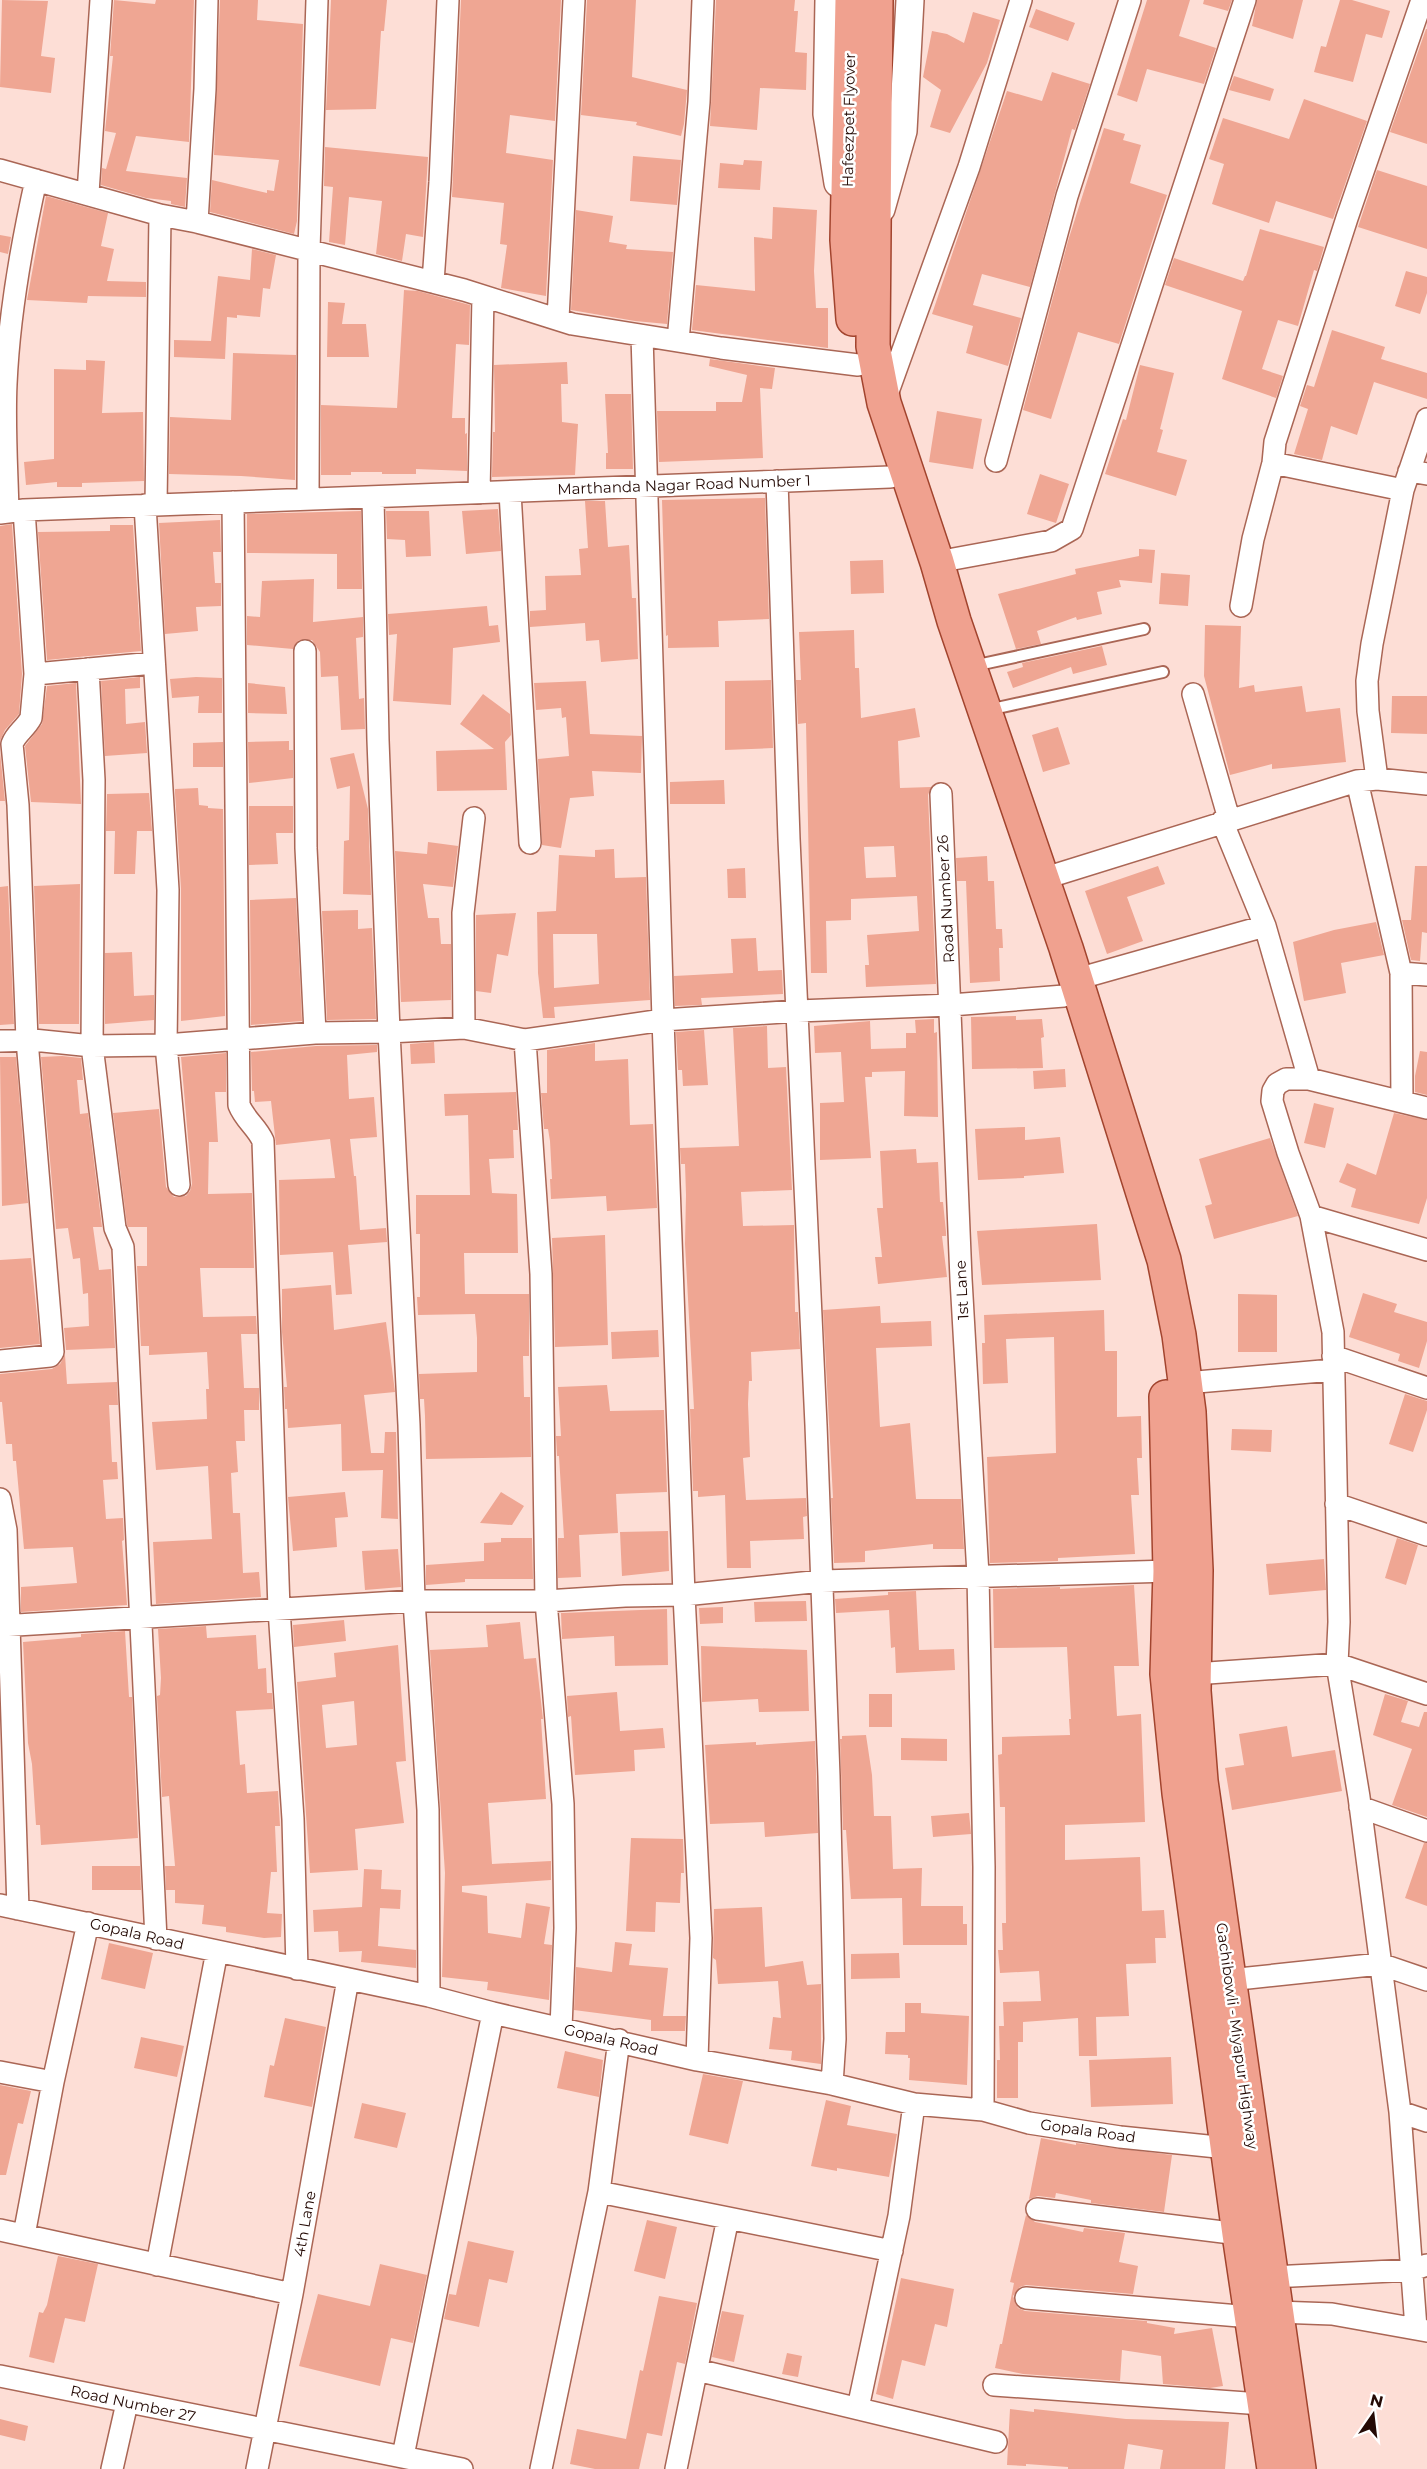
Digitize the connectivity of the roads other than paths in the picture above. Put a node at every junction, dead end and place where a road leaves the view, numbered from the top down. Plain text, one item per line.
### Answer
1 (100, 0) edge
2 (207, 0) edge
3 (317, 0) edge
4 (448, 0) edge
5 (574, 0) edge
6 (703, 0) edge
7 (910, 0) edge
8 (1021, 0) edge
9 (1130, 0) edge
10 (1245, 0) edge
11 (1422, 2) edge
12 (856, 7) edge
13 (0, 170) edge
14 (36, 180) junction
15 (88, 193) junction
16 (160, 215) junction
17 (198, 222) junction
18 (860, 240) junction
19 (309, 250) junction
20 (433, 282) junction
21 (483, 296) junction
22 (558, 319) junction
23 (642, 336) junction
24 (678, 341) junction
25 (858, 365) junction
26 (884, 403) junction
27 (1427, 419) edge
28 (996, 461) dead end
29 (1273, 463) junction
30 (890, 477) junction
31 (1413, 478) edge
32 (777, 482) junction
33 (646, 486) junction
34 (510, 492) junction
35 (479, 493) junction
36 (373, 497) junction
37 (308, 499) junction
38 (233, 502) junction
39 (150, 505) junction
40 (11, 512) edge
41 (938, 562) junction
42 (1241, 606) dead end
43 (1144, 629) dead end
44 (305, 651) dead end
45 (154, 663) junction
46 (970, 667) junction
47 (88, 669) junction
48 (1163, 672) dead end
49 (35, 674) junction
50 (1193, 694) dead end
51 (984, 711) junction
52 (1367, 780) junction
53 (1427, 784) edge
54 (941, 794) dead end
55 (474, 818) dead end
56 (1226, 820) junction
57 (530, 843) dead end
58 (1042, 879) junction
59 (1265, 926) junction
60 (1401, 973) junction
61 (1427, 975) edge
62 (1070, 987) junction
63 (951, 1005) junction
64 (798, 1011) junction
65 (663, 1020) junction
66 (464, 1028) junction
67 (388, 1032) junction
68 (315, 1033) junction
69 (240, 1038) junction
70 (27, 1040) junction
71 (525, 1040) junction
72 (0, 1041) edge
73 (166, 1045) junction
74 (92, 1046) junction
75 (1309, 1079) junction
76 (1402, 1101) junction
77 (1427, 1108) edge
78 (179, 1185) dead end
79 (1311, 1216) junction
80 (1427, 1250) edge
81 (1158, 1276) junction
82 (0, 1361) edge
83 (1333, 1363) junction
84 (1186, 1383) junction
85 (1427, 1388) edge
86 (0, 1499) edge
87 (1336, 1504) junction
88 (1427, 1535) edge
89 (1170, 1571) junction
90 (978, 1575) junction
91 (822, 1581) junction
92 (684, 1595) junction
93 (414, 1601) junction
94 (546, 1601) junction
95 (1182, 1603) junction
96 (279, 1609) junction
97 (140, 1617) junction
98 (4, 1626) edge
99 (1337, 1664) junction
100 (1194, 1674) junction
101 (1427, 1694) edge
102 (1360, 1807) junction
103 (1427, 1831) edge
104 (9, 1907) edge
105 (88, 1923) junction
106 (156, 1939) junction
107 (217, 1951) junction
108 (1380, 1964) junction
109 (297, 1969) junction
110 (348, 1979) junction
111 (1229, 1980) junction
112 (1427, 1980) edge
113 (429, 1996) junction
114 (493, 2013) junction
115 (561, 2028) junction
116 (619, 2040) junction
117 (697, 2060) junction
118 (0, 2072) edge
119 (53, 2082) junction
120 (832, 2084) junction
121 (914, 2104) junction
122 (983, 2110) junction
123 (1400, 2112) junction
124 (1427, 2121) edge
125 (1227, 2148) junction
126 (599, 2192) junction
127 (1036, 2209) dead end
128 (728, 2218) junction
129 (0, 2230) edge
130 (1239, 2234) junction
131 (24, 2235) junction
132 (892, 2251) junction
133 (157, 2265) junction
134 (1420, 2268) edge
135 (1272, 2277) junction
136 (292, 2294) junction
137 (1026, 2298) dead end
138 (1264, 2315) junction
139 (1422, 2329) edge
140 (697, 2370) junction
141 (0, 2376) edge
142 (994, 2385) dead end
143 (127, 2403) junction
144 (1277, 2404) junction
145 (858, 2408) junction
146 (266, 2431) junction
147 (996, 2442) dead end
148 (403, 2456) junction
149 (112, 2469) edge
150 (257, 2469) edge
151 (462, 2469) edge
152 (541, 2469) edge
153 (676, 2469) edge
154 (1274, 2469) edge
155 (1299, 2469) edge

1 - 15 street
2 - 17 street
3 - 19 street
4 - 20 street
5 - 22 street
6 - 24 street
7 - 18 street
8 - 26 street
9 - 28 street
10 - 41 street
11 - 29 street
12 - 18 main road, Hafeezpet Flyover
12 - 18 street
13 - 14 street
14 - 15 street
14 - 40 street
15 - 16 street
16 - 17 street
16 - 39 street
17 - 19 street
18 - 25 main road
18 - 26 main road
19 - 20 street
19 - 37 street
20 - 21 street
21 - 22 street
21 - 35 street
22 - 23 street
23 - 24 street
23 - 33 street
24 - 25 street
25 - 30 main road
26 - 41 main road
27 - 31 street
29 - 31 street
29 - 42 street
30 - 32 street, Marthanda Nagar Road Number 1
30 - 62 main road
31 - 52 street
32 - 33 street, Marthanda Nagar Road Number 1
32 - 64 street
33 - 34 street, Marthanda Nagar Road Number 1
33 - 65 street
34 - 35 street, Marthanda Nagar Road Number 1
34 - 57 street
35 - 36 street, Marthanda Nagar Road Number 1
36 - 37 street, Marthanda Nagar Road Number 1
36 - 67 street
37 - 38 street, Marthanda Nagar Road Number 1
38 - 39 street, Marthanda Nagar Road Number 1
38 - 69 street
39 - 40 street, Marthanda Nagar Road Number 1
39 - 45 street
40 - 49 street
41 - 46 main road
43 - 46 lane
44 - 68 street
45 - 47 street
45 - 73 street
46 - 51 main road
47 - 49 street
47 - 74 street
48 - 51 lane
49 - 70 street
50 - 56 street
51 - 58 main road
52 - 53 street
52 - 56 street
52 - 60 street
54 - 63 street, Road Number 26
55 - 66 street
56 - 58 street
56 - 59 street
58 - 62 main road
59 - 62 street
59 - 75 street
60 - 61 street
60 - 76 street
62 - 63 street
62 - 81 main road
63 - 64 street
63 - 90 street, 1st Lane
64 - 65 street
64 - 91 street
65 - 71 street
65 - 92 street
66 - 67 street
66 - 71 street
67 - 68 street
67 - 93 street
68 - 69 street
69 - 73 street
69 - 96 street
70 - 72 street
70 - 74 street
70 - 82 street
71 - 94 street
73 - 74 street
73 - 78 street
74 - 97 street
75 - 76 street
75 - 79 street
76 - 77 street
79 - 80 street
79 - 83 street
81 - 84 main road
81 - 89 main road
83 - 84 street
83 - 85 street
83 - 87 street
84 - 95 main road
86 - 98 street
87 - 88 street
87 - 99 street
89 - 90 street
89 - 95 main road
90 - 91 street
90 - 122 street, 1st Lane
91 - 92 street
91 - 120 street
92 - 94 street
92 - 117 street
93 - 94 street
93 - 96 street
93 - 113 street
94 - 115 street
95 - 100 main road, Gachibowli - Miyapur Highway
95 - 125 main road, Gachibowli - Miyapur Highway
96 - 97 street
96 - 109 street
97 - 98 street
97 - 106 street
98 - 104 street
99 - 100 street
99 - 101 street
99 - 102 street
100 - 111 main road, Gachibowli - Miyapur Highway
102 - 103 street
102 - 108 street
104 - 105 street, Gopala Road
105 - 106 street, Gopala Road
105 - 119 street
106 - 107 street, Gopala Road
107 - 109 street, Gopala Road
107 - 133 street
108 - 111 street
108 - 112 street
108 - 123 street
109 - 110 street, Gopala Road
110 - 113 street, Gopala Road
110 - 136 street, 4th Lane
111 - 135 main road, Gachibowli - Miyapur Highway
113 - 114 street, Gopala Road
114 - 115 street, Gopala Road
114 - 148 street
115 - 116 street, Gopala Road
116 - 117 street, Gopala Road
116 - 126 street
117 - 120 street, Gopala Road
118 - 119 street
119 - 131 street
120 - 121 street, Gopala Road
121 - 122 street, Gopala Road
121 - 132 street
122 - 125 street, Gopala Road
123 - 124 street
123 - 134 street
125 - 130 main road, Gachibowli - Miyapur Highway
126 - 128 street
126 - 152 street
127 - 130 street
128 - 132 street
128 - 140 street
129 - 131 street
130 - 138 main road, Gachibowli - Miyapur Highway
131 - 133 street
132 - 145 street
133 - 136 street
134 - 135 street
134 - 139 street
135 - 138 main road, Gachibowli - Miyapur Highway
136 - 146 street, 4th Lane
137 - 138 street
138 - 139 street
138 - 144 main road, Gachibowli - Miyapur Highway
140 - 145 street
140 - 153 street
141 - 143 street, Road Number 27
142 - 144 street
143 - 146 street, Road Number 27
143 - 149 street
144 - 154 main road, Gachibowli - Miyapur Highway
144 - 155 main road, Gachibowli - Miyapur Highway
145 - 147 street
146 - 148 street, Road Number 27
146 - 150 street, 4th Lane
148 - 151 street, Road Number 27

